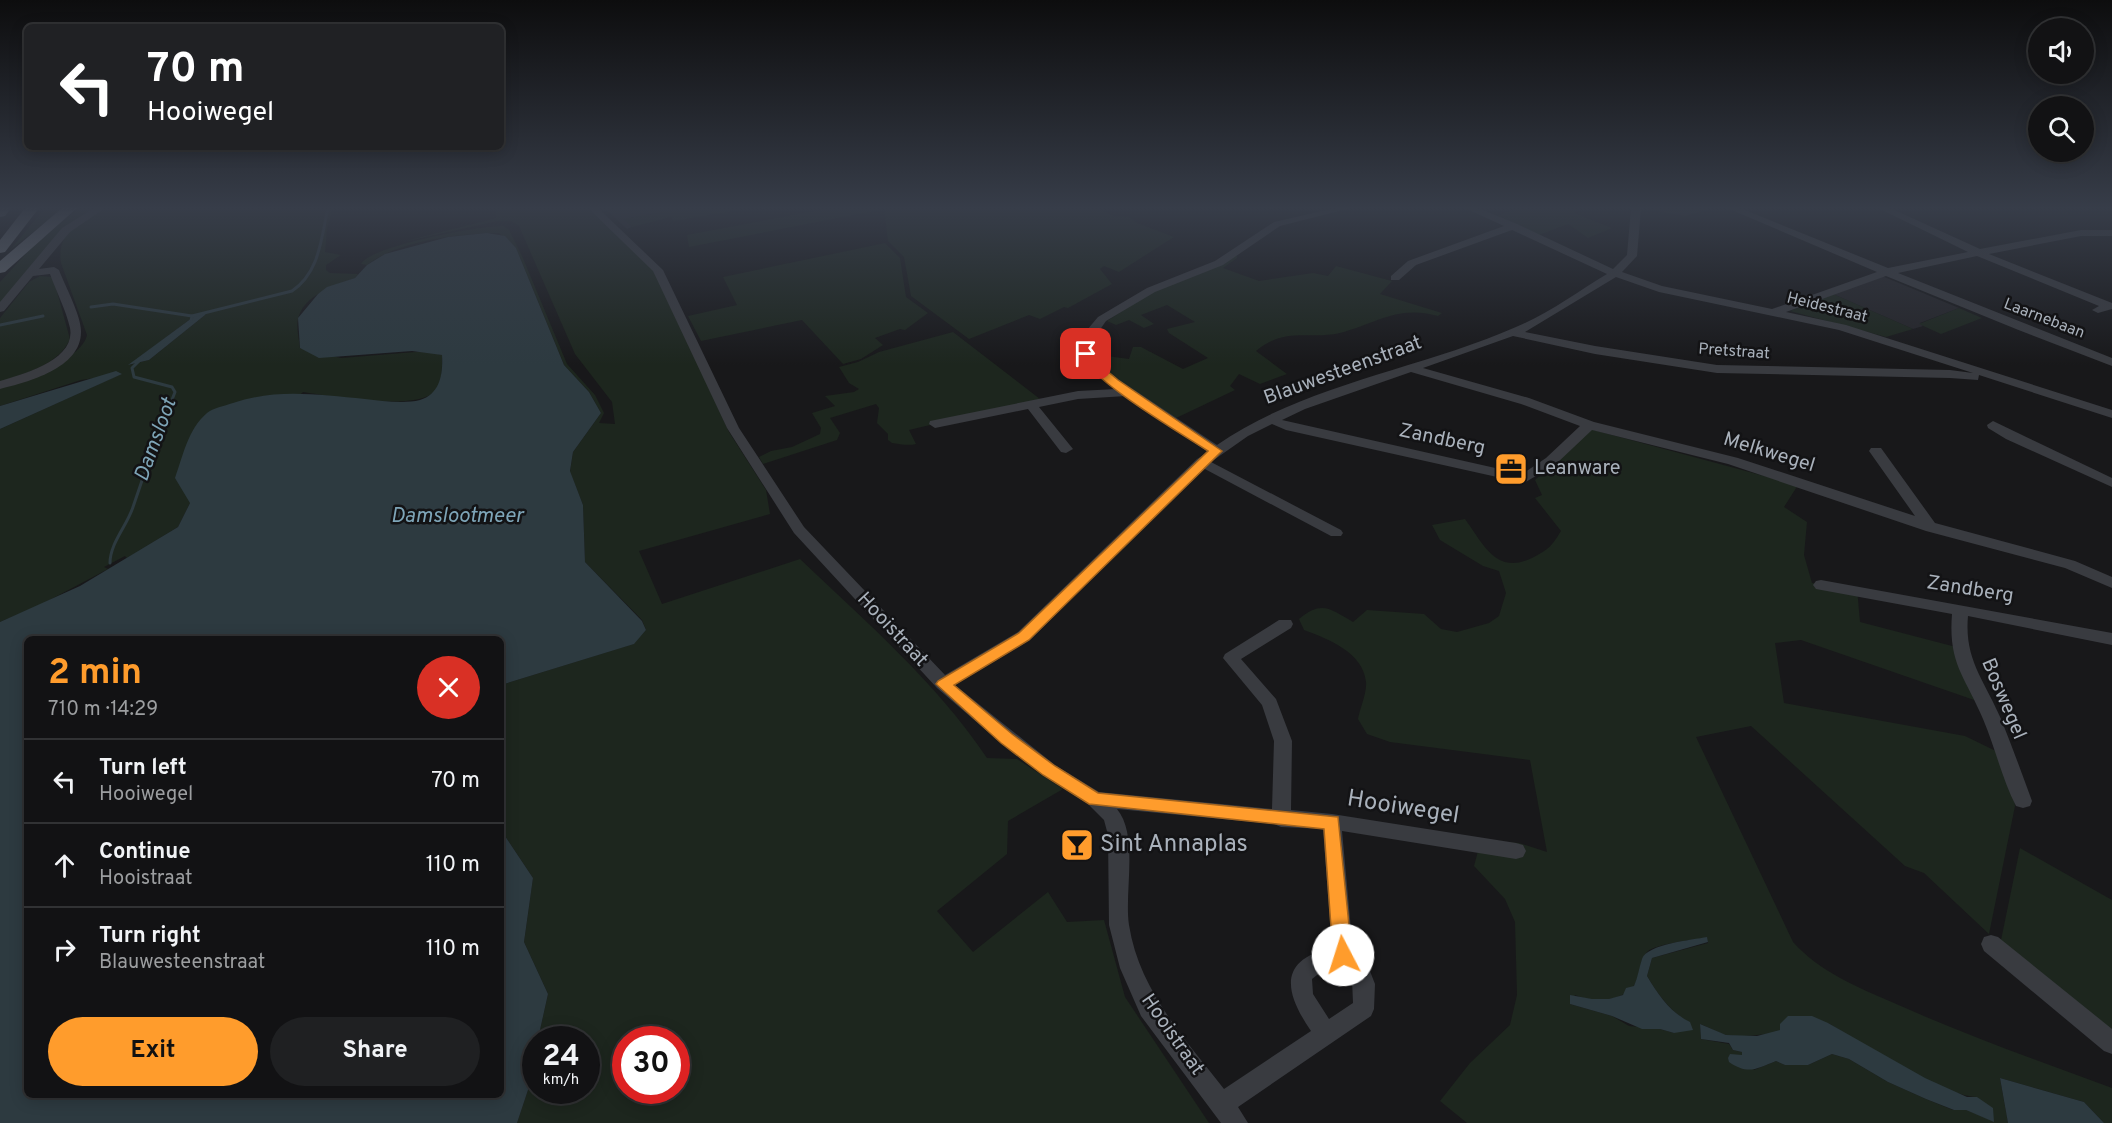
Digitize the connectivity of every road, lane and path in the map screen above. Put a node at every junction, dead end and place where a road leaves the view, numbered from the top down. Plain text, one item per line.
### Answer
1 (41, 260) edge
2 (648, 260) edge
3 (1223, 260) edge
4 (1419, 260) edge
5 (1585, 260) edge
6 (1629, 260) edge
7 (1858, 260) edge
8 (1939, 260) edge
9 (1997, 260) edge
10 (1886, 272) junction
11 (31, 273) junction
12 (1614, 274) junction
13 (1395, 278) dead end
14 (2106, 307) edge
15 (0, 309) edge
16 (1775, 312) junction
17 (1513, 333) junction
18 (2112, 362) edge
19 (1411, 368) junction
20 (1960, 371) junction
21 (0, 385) edge
22 (1128, 392) junction
23 (1031, 405) junction
24 (2112, 414) edge
25 (1270, 419) junction
26 (935, 424) dead end
27 (1589, 425) junction
28 (1993, 425) dead end
29 (1066, 449) dead end
30 (1216, 451) junction
31 (1876, 451) dead end
32 (1202, 462) junction
33 (2112, 483) edge
34 (1931, 528) junction
35 (1336, 534) dead end
36 (2112, 583) edge
37 (1821, 585) dead end
38 (1960, 611) junction
39 (1285, 624) dead end
40 (2112, 639) edge
41 (943, 684) junction
42 (1095, 799) junction
43 (2023, 801) dead end
44 (1281, 819) junction
45 (1332, 822) junction
46 (1516, 851) dead end
47 (1991, 944) dead end
48 (1343, 955) junction
49 (1326, 1034) junction
50 (2112, 1043) edge
51 (1222, 1104) junction
52 (1236, 1123) edge

1 - 11 street
2 - 41 street, Hooistraat
3 - 22 street
4 - 13 street
5 - 12 street, Heidestraat
6 - 12 street, Blauwesteenstraat
7 - 10 street, Laarnebaan
8 - 10 street
9 - 14 street
10 - 16 street
10 - 18 street, Laarnebaan
11 - 15 street
11 - 21 street
12 - 16 street, Heidestraat
12 - 17 street, Blauwesteenstraat
16 - 20 street, Heidestraat
17 - 19 street, Blauwesteenstraat
17 - 20 street, Pretstraat
19 - 25 street, Blauwesteenstraat
19 - 27 street, Melkwegel
20 - 24 street, Pretstraat
22 - 23 street
22 - 30 street
23 - 26 street
23 - 29 street
25 - 27 street, Zandberg
25 - 30 street, Blauwesteenstraat
27 - 34 street, Melkwegel
28 - 33 street
30 - 32 street, Blauwesteenstraat
31 - 34 street
32 - 35 street
32 - 41 street, Blauwesteenstraat
34 - 36 street, Melkwegel
37 - 38 street, Zandberg
38 - 40 street, Zandberg
38 - 43 street, Boswegel
39 - 44 street
41 - 42 street, Hooistraat
42 - 44 street, Hooiwegel
42 - 51 street, Hooistraat
44 - 45 street, Hooiwegel
45 - 46 street, Hooiwegel
45 - 48 street
47 - 50 street
48 - 49 street
48 - 49 street
49 - 51 street
51 - 52 street, Hooistraat

